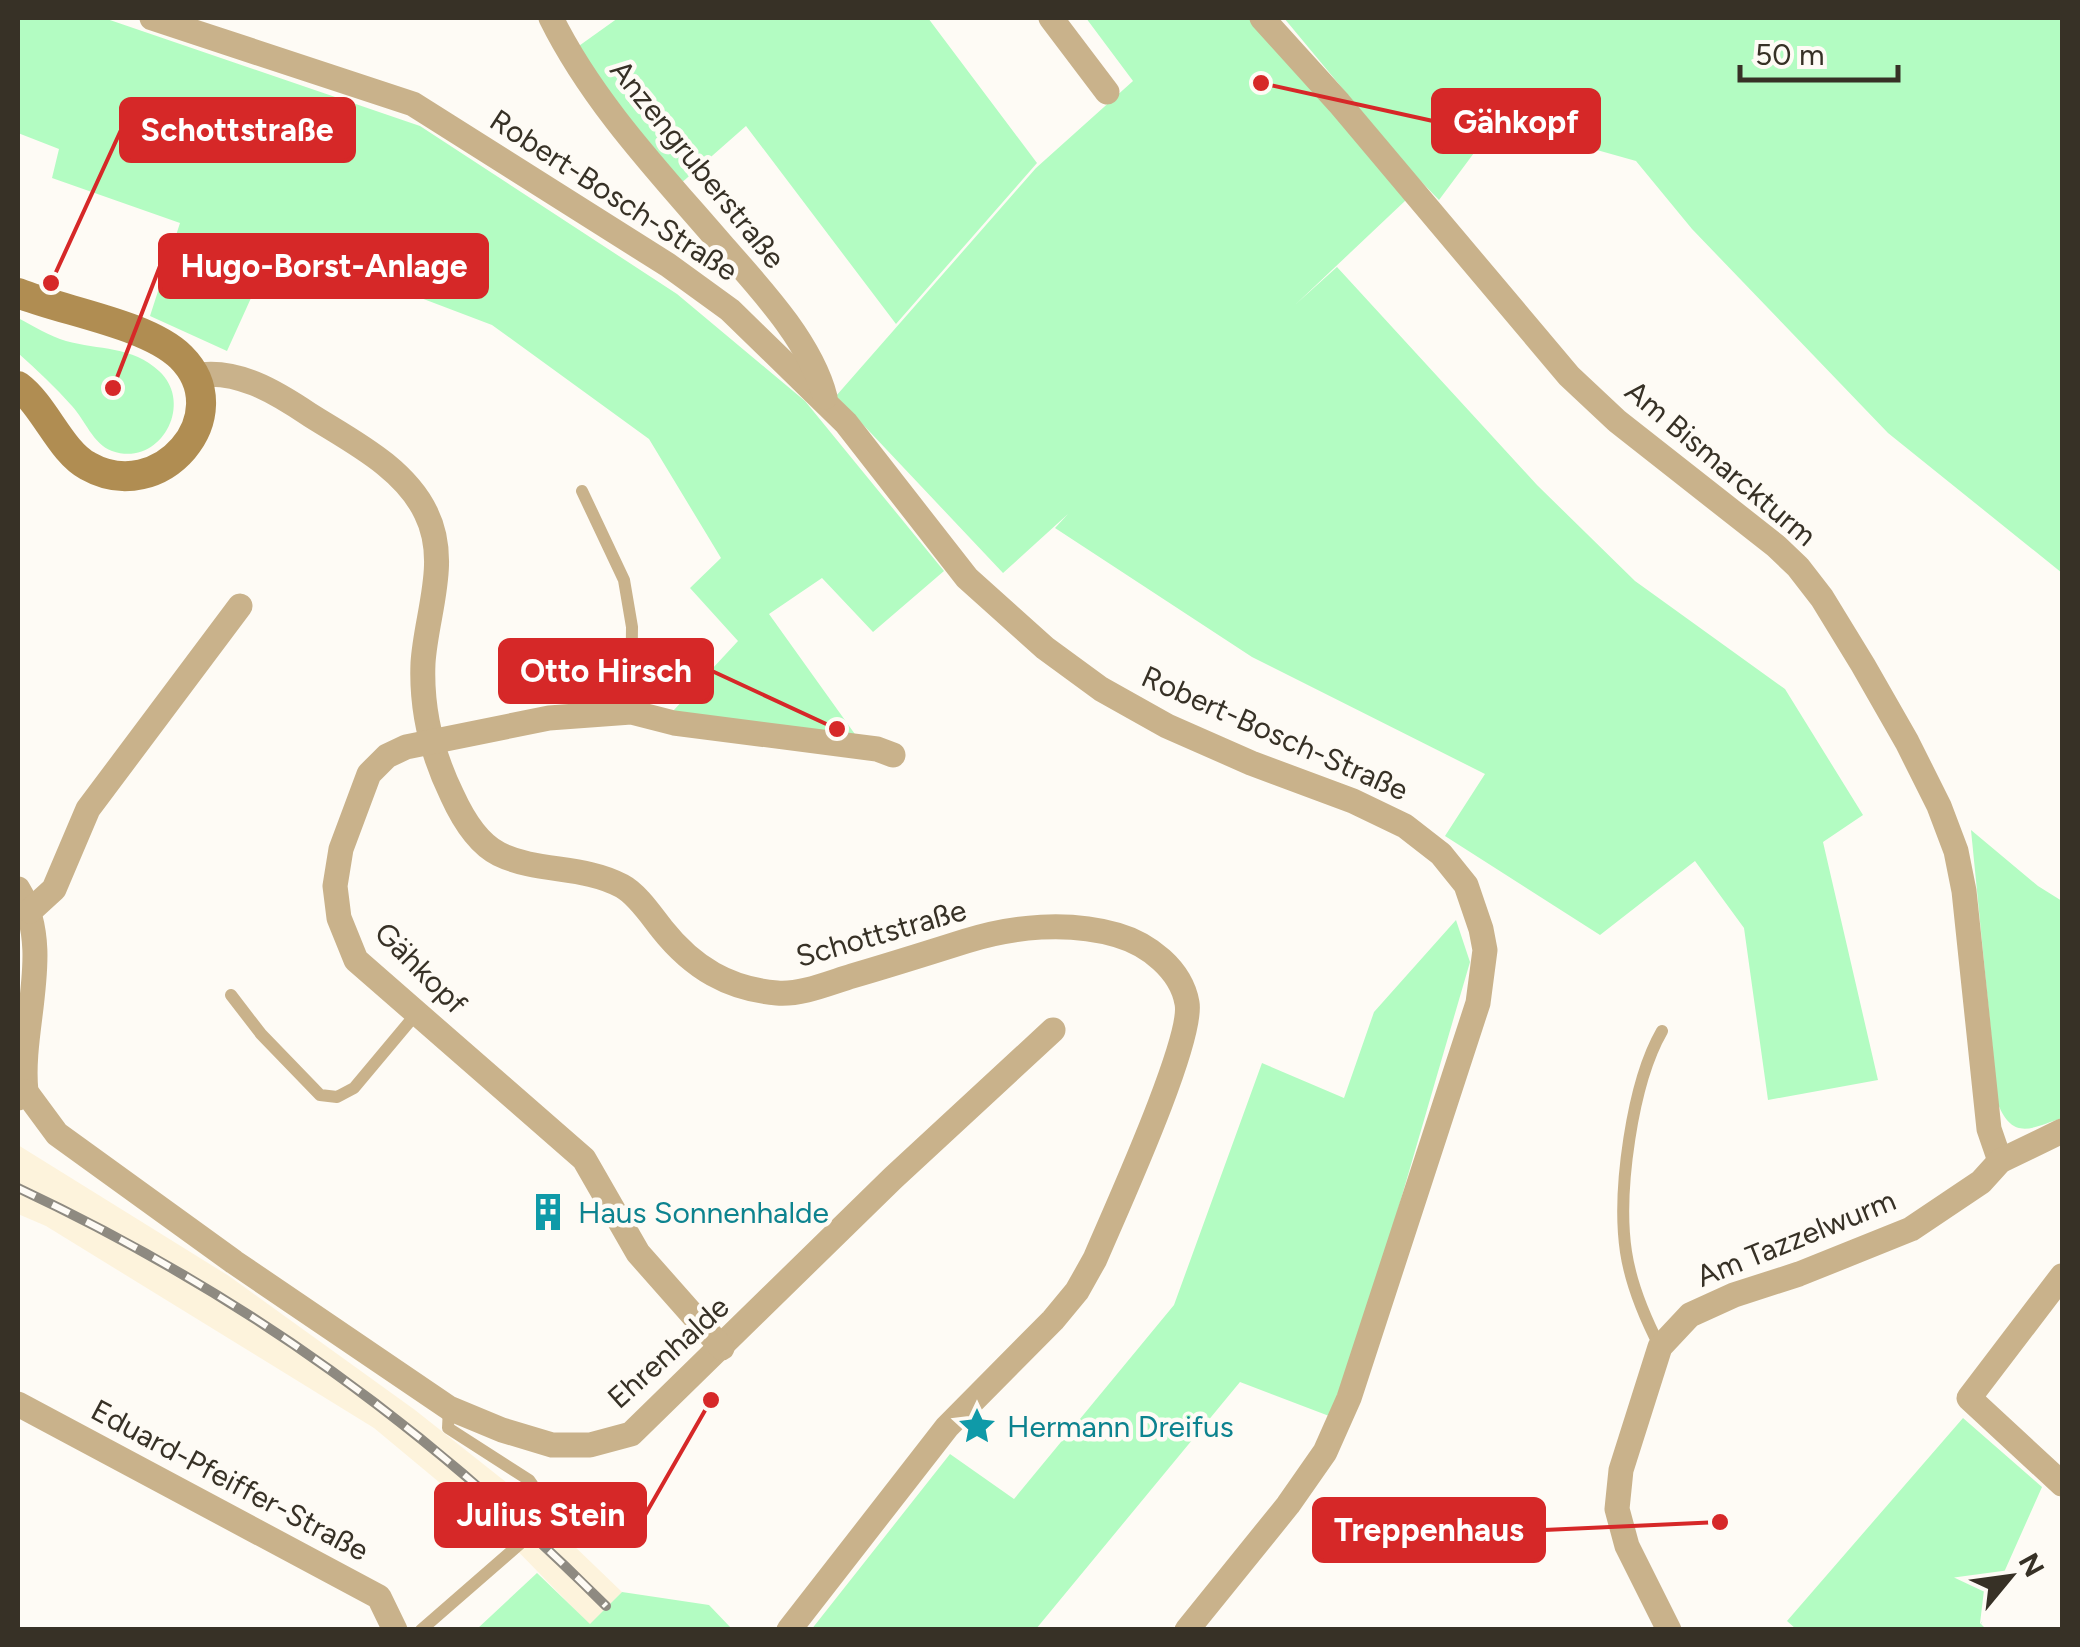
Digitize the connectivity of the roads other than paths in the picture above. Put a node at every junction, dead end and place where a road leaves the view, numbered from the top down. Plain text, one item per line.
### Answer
1 (152, 18) edge
2 (550, 18) edge
3 (1051, 18) edge
4 (1262, 18) edge
5 (1107, 92) dead end
6 (18, 293) edge
7 (193, 376) junction
8 (18, 386) edge
9 (826, 402) junction
10 (582, 491) dead end
11 (240, 606) dead end
12 (631, 712) junction
13 (428, 740) junction
14 (892, 755) dead end
15 (24, 900) edge
16 (231, 995) dead end
17 (416, 1014) junction
18 (1054, 1030) dead end
19 (1662, 1030) dead end
20 (22, 1095) edge
21 (2062, 1131) edge
22 (2000, 1160) junction
23 (2062, 1276) edge
24 (1660, 1347) junction
25 (722, 1348) junction
26 (18, 1404) edge
27 (449, 1408) junction
28 (2062, 1484) edge
29 (395, 1630) edge
30 (421, 1630) edge
31 (789, 1630) edge
32 (1187, 1630) edge
33 (1670, 1630) edge

1 - 9 street, Robert-Bosch-Straße
2 - 9 street, Anzengruberstraße
3 - 5 street
4 - 22 street, Am Bismarckturm
6 - 7 street
7 - 8 street
7 - 13 street, Schottstraße
9 - 32 street, Robert-Bosch-Straße
10 - 12 lane
11 - 15 street
12 - 13 street, Gähkopf
12 - 14 street, Gähkopf
13 - 17 street, Gähkopf
13 - 31 street, Schottstraße
15 - 20 street
16 - 17 lane
17 - 25 street, Gähkopf
18 - 25 street, Ehrenhalde
19 - 24 lane
20 - 27 street, Ehrenhalde
21 - 22 street, Am Tazzelwurm
22 - 24 street, Am Tazzelwurm
23 - 28 street
24 - 33 street, Am Tazzelwurm
25 - 27 street, Ehrenhalde
26 - 29 street, Eduard-Pfeiffer-Straße
27 - 30 lane

